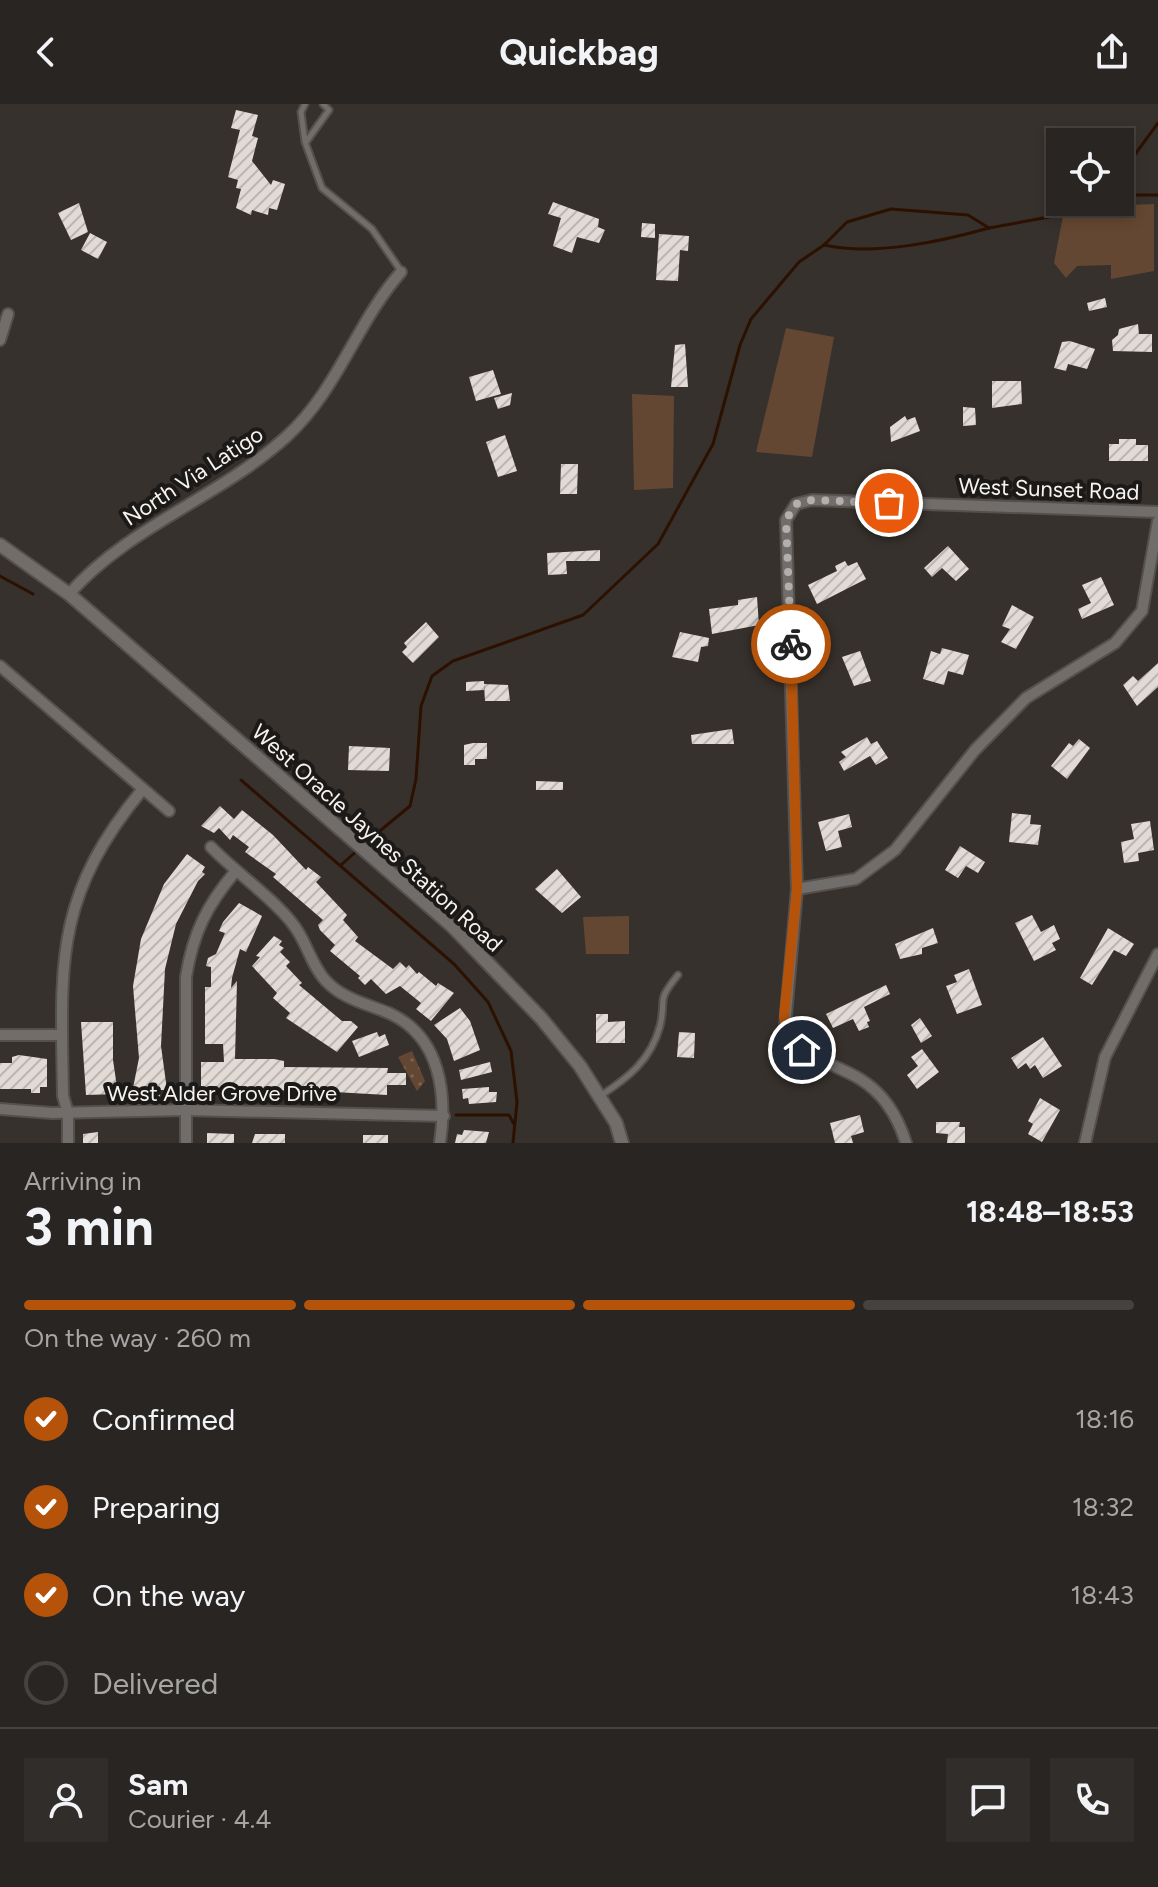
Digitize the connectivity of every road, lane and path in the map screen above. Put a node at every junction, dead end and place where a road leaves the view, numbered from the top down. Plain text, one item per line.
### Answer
1 (305, 104) edge
2 (323, 104) edge
3 (305, 142) junction
4 (401, 272) joint
5 (8, 314) dead end
6 (0, 340) edge
7 (1158, 512) edge
8 (1158, 521) edge
9 (0, 545) edge
10 (69, 594) junction
11 (0, 666) edge
12 (142, 790) junction
13 (169, 811) dead end
14 (211, 847) dead end
15 (235, 872) junction
16 (797, 889) junction
17 (1158, 954) edge
18 (678, 975) dead end
19 (0, 1035) edge
20 (62, 1035) junction
21 (599, 1096) junction
22 (0, 1109) edge
23 (186, 1110) junction
24 (68, 1113) junction
25 (444, 1116) junction
26 (68, 1143) edge
27 (186, 1143) edge
28 (440, 1143) edge
29 (622, 1143) edge
30 (906, 1143) edge
31 (1085, 1143) edge

1 - 3 lane
2 - 3 lane
3 - 4 lane
4 - 10 street, North Via Latigo
5 - 6 street
7 - 16 street, West Sunset Road
8 - 16 street
9 - 10 street
10 - 21 street, West Oracle Jaynes Station Road
11 - 12 street
12 - 13 street
12 - 20 street
14 - 15 street
15 - 23 street
15 - 25 street
16 - 30 street
17 - 31 street
18 - 21 lane
19 - 20 street
20 - 24 street
21 - 29 street, West Oracle Jaynes Station Road
22 - 24 street, West Alder Grove Drive
23 - 24 street, West Alder Grove Drive
23 - 25 street, West Alder Grove Drive
23 - 27 street
24 - 26 street
25 - 28 street

